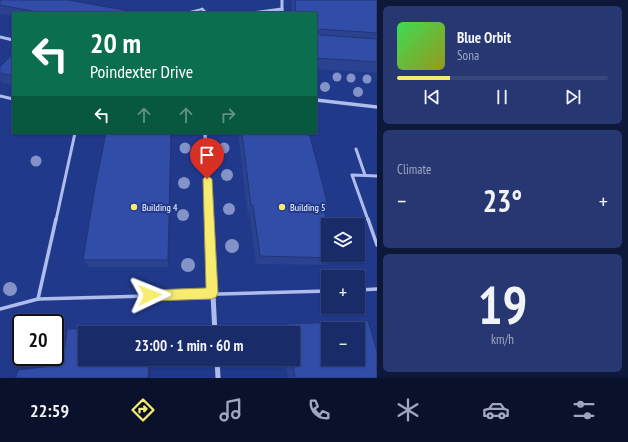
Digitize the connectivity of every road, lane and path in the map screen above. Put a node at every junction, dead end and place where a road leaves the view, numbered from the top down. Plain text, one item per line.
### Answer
1 (282, 0) edge
2 (202, 9) joint
3 (282, 9) joint
4 (190, 12) edge
5 (205, 12) edge
6 (260, 12) edge
7 (0, 37) edge
8 (12, 40) edge
9 (0, 96) edge
10 (12, 99) edge
11 (317, 100) edge
12 (377, 107) edge
13 (75, 134) edge
14 (205, 134) edge
15 (356, 149) dead end
16 (365, 175) junction
17 (377, 176) edge
18 (377, 245) edge
19 (377, 289) edge
20 (321, 290) edge
21 (365, 290) edge
22 (212, 293) junction
23 (38, 299) junction
24 (0, 309) edge
25 (214, 326) edge
26 (217, 366) edge
27 (218, 378) edge

1 - 3 street
2 - 4 lane
2 - 5 street
3 - 6 street
7 - 8 street
9 - 10 lane
11 - 12 street
13 - 23 lane
14 - 22 street
15 - 16 lane
16 - 17 lane
16 - 18 lane
19 - 21 lane
20 - 22 lane
22 - 23 lane
22 - 25 street
23 - 24 lane
26 - 27 street

